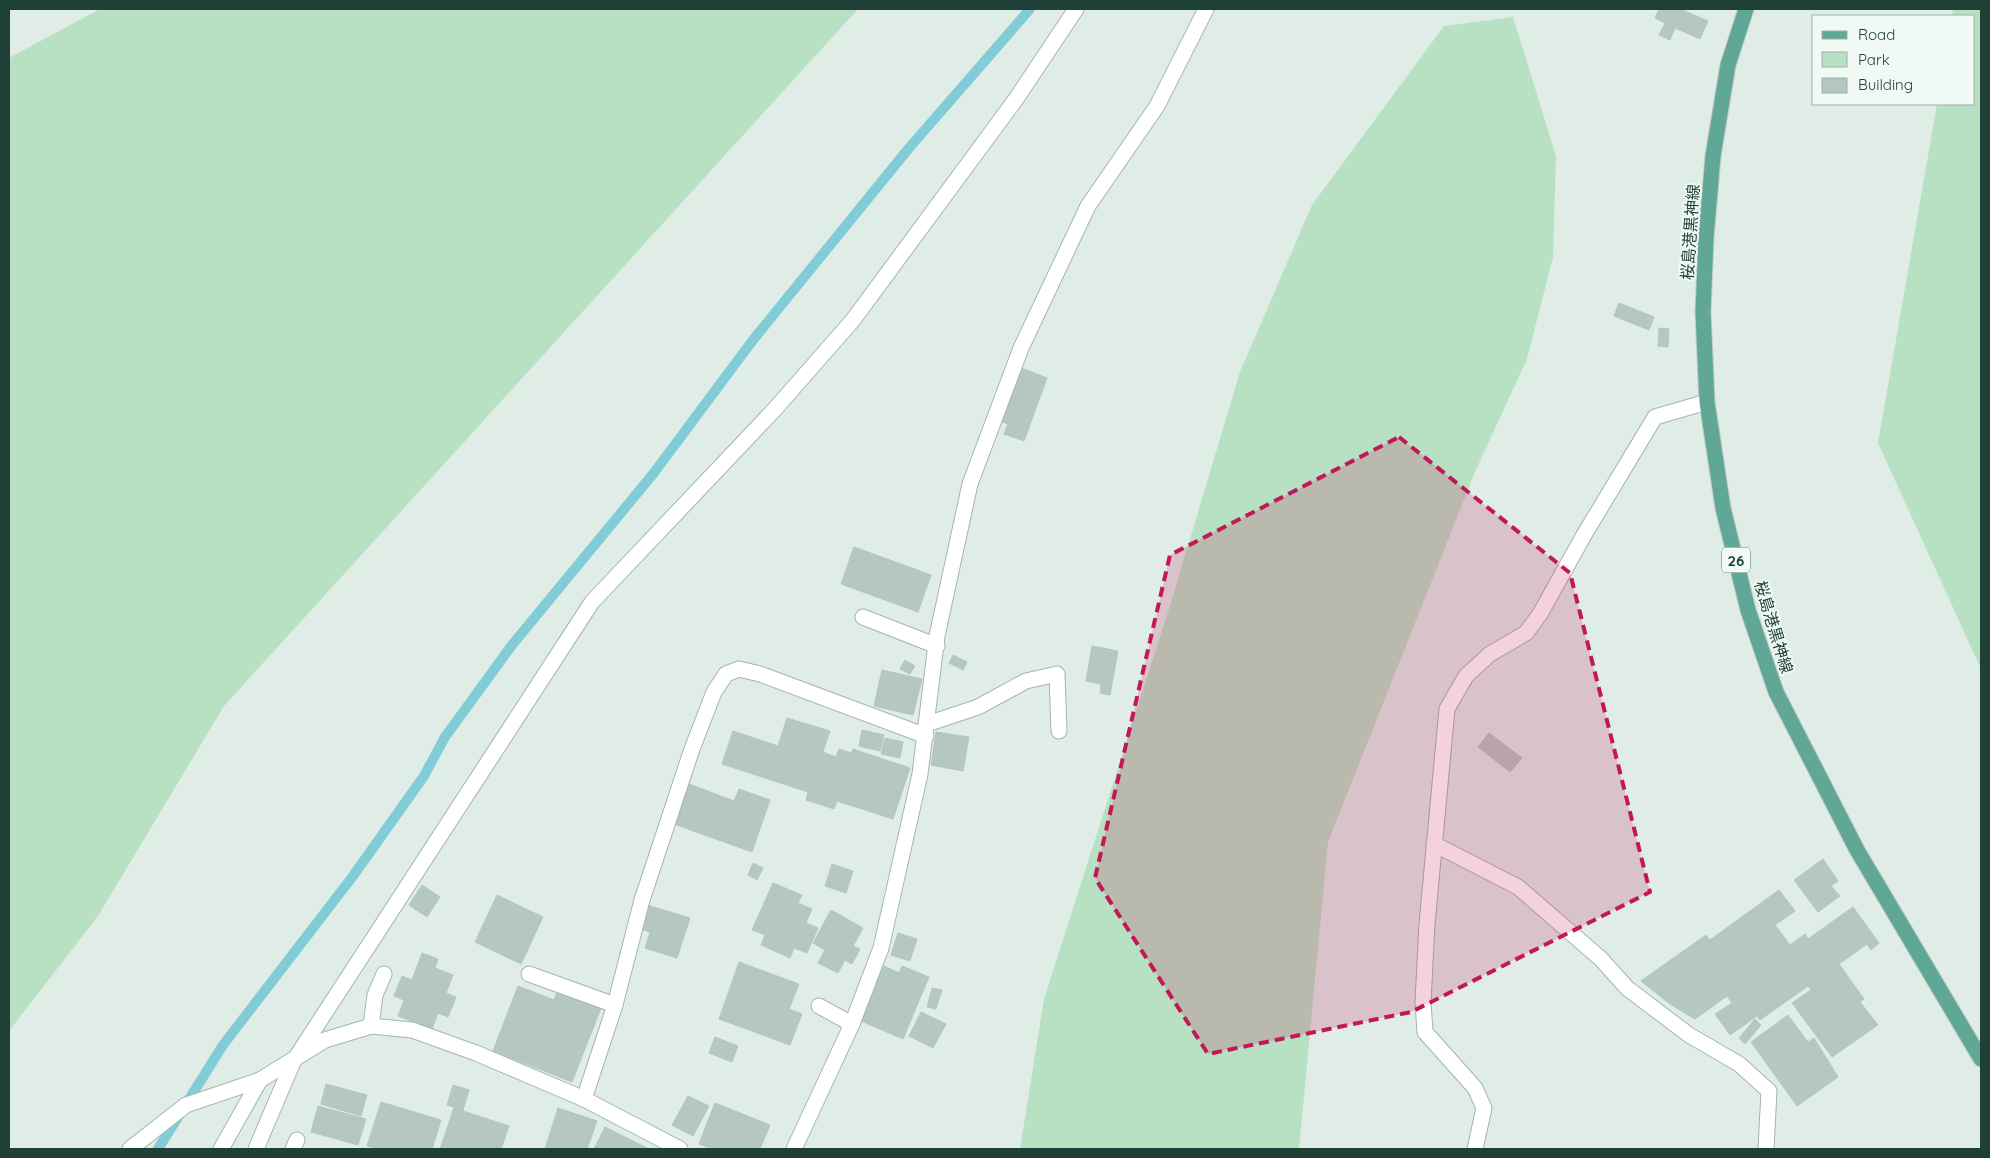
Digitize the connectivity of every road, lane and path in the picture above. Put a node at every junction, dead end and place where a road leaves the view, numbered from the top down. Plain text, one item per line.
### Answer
1 (1076, 9) edge
2 (1206, 9) edge
3 (1746, 9) edge
4 (1706, 402) junction
5 (863, 618) dead end
6 (937, 646) junction
7 (926, 730) junction
8 (1059, 731) dead end
9 (1434, 844) junction
10 (384, 974) dead end
11 (529, 974) dead end
12 (615, 1005) junction
13 (819, 1006) dead end
14 (852, 1024) junction
15 (371, 1026) junction
16 (1981, 1059) edge
17 (293, 1062) junction
18 (260, 1080) junction
19 (584, 1100) junction
20 (130, 1149) edge
21 (221, 1149) edge
22 (256, 1149) edge
23 (680, 1149) edge
24 (794, 1149) edge
25 (1475, 1149) edge
26 (1766, 1149) edge

1 - 17 street
2 - 6 street
3 - 4 main road, 桜島港黒神線 / 26
4 - 9 street
4 - 16 main road, 桜島港黒神線 / 26
5 - 6 street
6 - 7 street
7 - 8 street
7 - 12 street
7 - 14 street
9 - 25 street
9 - 26 street
10 - 15 street
11 - 12 street
12 - 19 street
13 - 14 street
14 - 24 street
15 - 17 street
15 - 19 street
17 - 18 street
17 - 22 street
18 - 20 street
18 - 21 street
19 - 23 street

